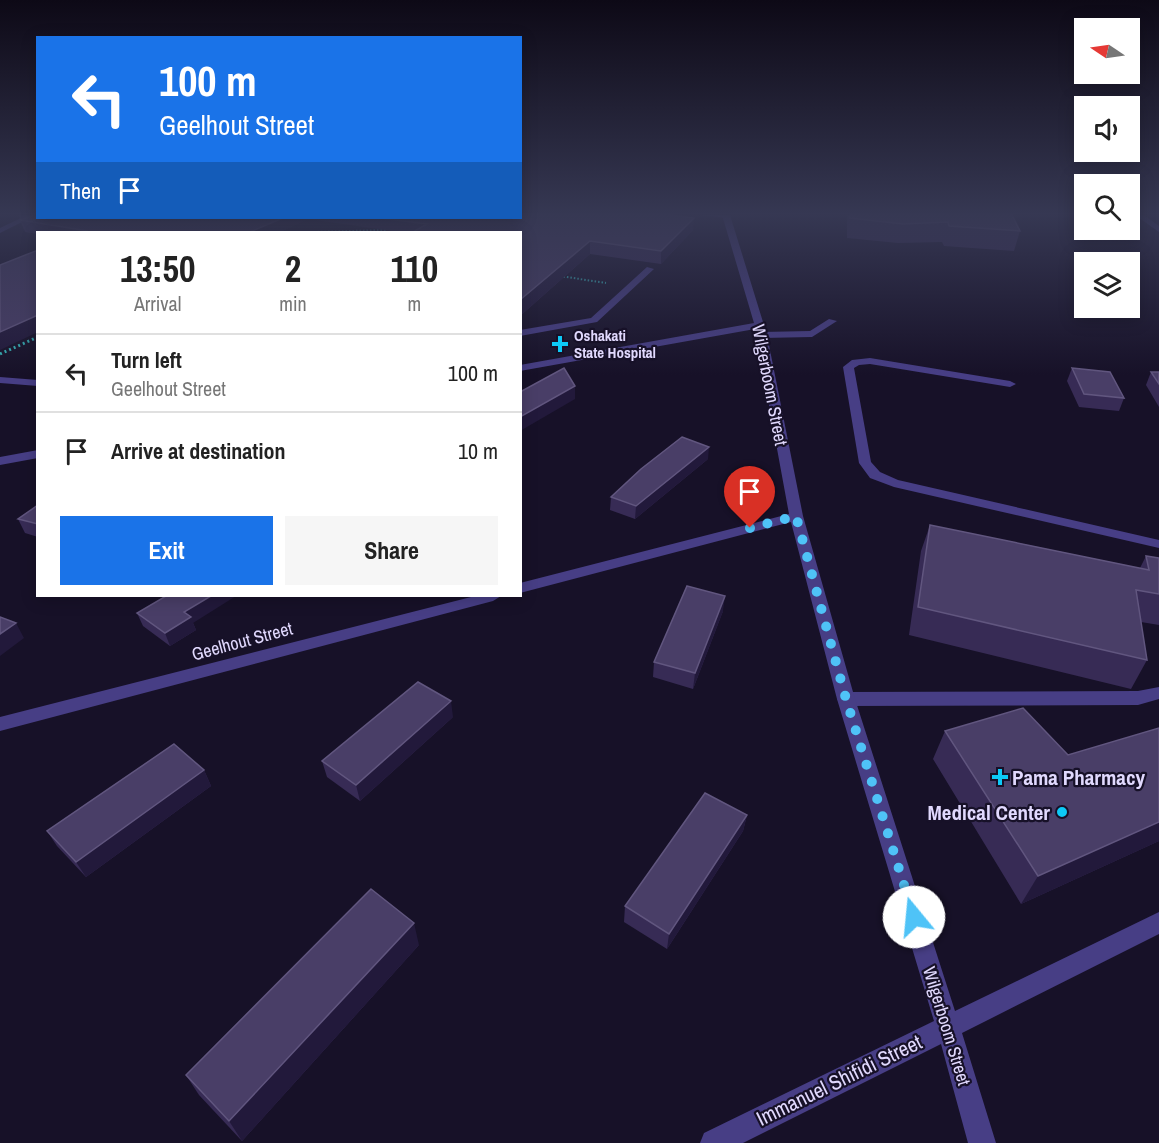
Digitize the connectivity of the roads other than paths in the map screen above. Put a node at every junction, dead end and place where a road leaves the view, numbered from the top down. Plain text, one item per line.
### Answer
1 (742, 268) edge
2 (650, 269) edge
3 (832, 321) dead end
4 (760, 330) junction
5 (522, 333) edge
6 (522, 368) edge
7 (0, 380) edge
8 (36, 383) edge
9 (1010, 384) dead end
10 (36, 454) edge
11 (0, 461) edge
12 (796, 516) junction
13 (1159, 544) edge
14 (522, 587) edge
15 (489, 597) edge
16 (1159, 693) edge
17 (846, 699) junction
18 (0, 724) edge
19 (1159, 923) edge
20 (948, 1026) junction
21 (714, 1143) edge
22 (982, 1143) edge

1 - 4 street, Wilgerboom Street
2 - 5 street
3 - 4 street
4 - 6 street
4 - 12 street, Wilgerboom Street
7 - 8 street
9 - 13 street
10 - 11 street
12 - 14 street
12 - 17 street, Wilgerboom Street
15 - 18 street, Geelhout Street
16 - 17 street
17 - 20 street, Wilgerboom Street
19 - 20 street, Immanuel Shifidi Street
20 - 21 street, Immanuel Shifidi Street
20 - 22 street, Wilgerboom Street

